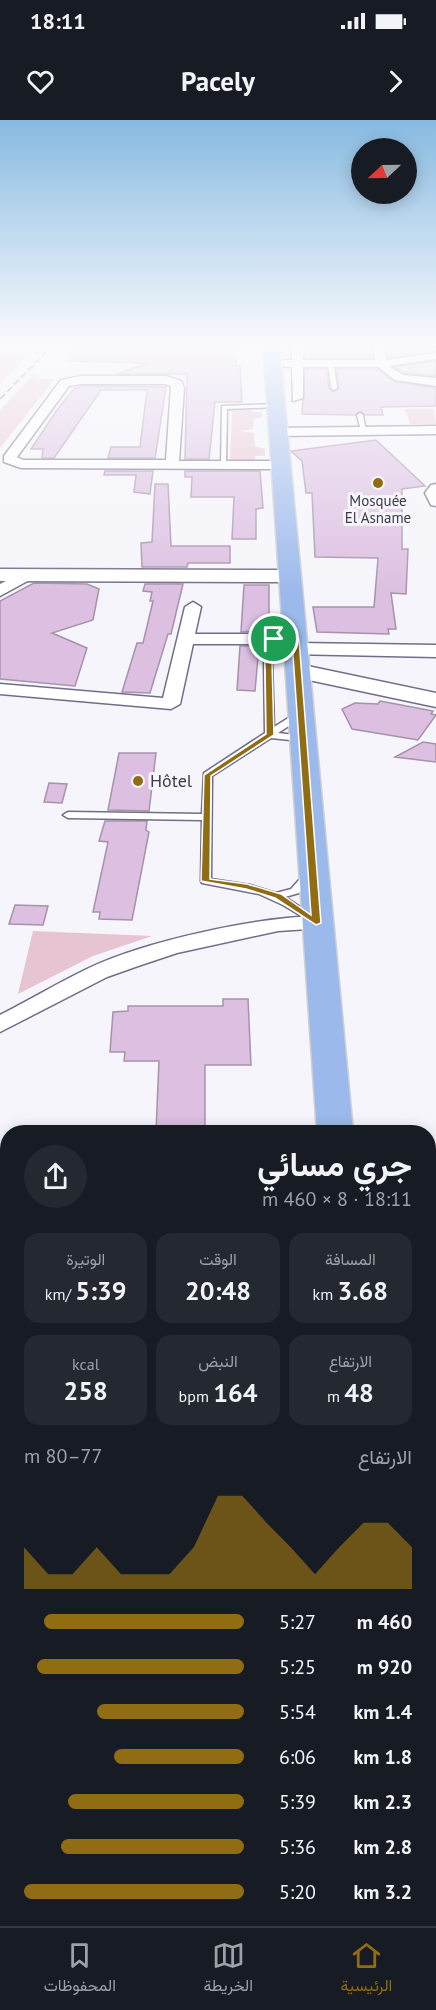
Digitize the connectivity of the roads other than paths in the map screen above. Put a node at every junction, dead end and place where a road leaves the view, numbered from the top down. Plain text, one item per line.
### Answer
1 (33, 426) edge
2 (175, 426) edge
3 (224, 426) edge
4 (279, 426) edge
5 (363, 426) edge
6 (436, 430) edge
7 (364, 431) junction
8 (278, 432) junction
9 (172, 464) junction
10 (223, 465) junction
11 (281, 465) junction
12 (436, 488) edge
13 (436, 502) edge
14 (0, 575) edge
15 (27, 575) junction
16 (290, 576) junction
17 (0, 591) edge
18 (194, 607) dead end
19 (187, 639) junction
20 (291, 649) junction
21 (436, 651) edge
22 (0, 689) edge
23 (379, 689) junction
24 (436, 700) edge
25 (301, 710) junction
26 (270, 735) junction
27 (303, 743) junction
28 (68, 815) dead end
29 (207, 817) junction
30 (312, 870) junction
31 (278, 896) junction
32 (316, 923) junction
33 (0, 1025) edge
34 (334, 1125) edge

1 - 9 street
2 - 9 street
3 - 10 lane
4 - 8 main road
5 - 7 lane
6 - 7 street
7 - 8 street
8 - 11 main road
9 - 10 street
10 - 11 street
11 - 16 main road
12 - 13 street
14 - 15 street
15 - 16 street
15 - 17 street
16 - 20 main road
18 - 19 street
19 - 20 street
19 - 22 street
20 - 21 street
20 - 23 street
20 - 25 main road
20 - 26 lane
23 - 24 street
23 - 25 street
25 - 26 lane
25 - 27 main road
26 - 27 lane
26 - 29 lane
27 - 30 main road
28 - 29 lane
29 - 31 lane
30 - 31 lane
30 - 32 main road
31 - 32 lane
32 - 33 street
32 - 34 main road

